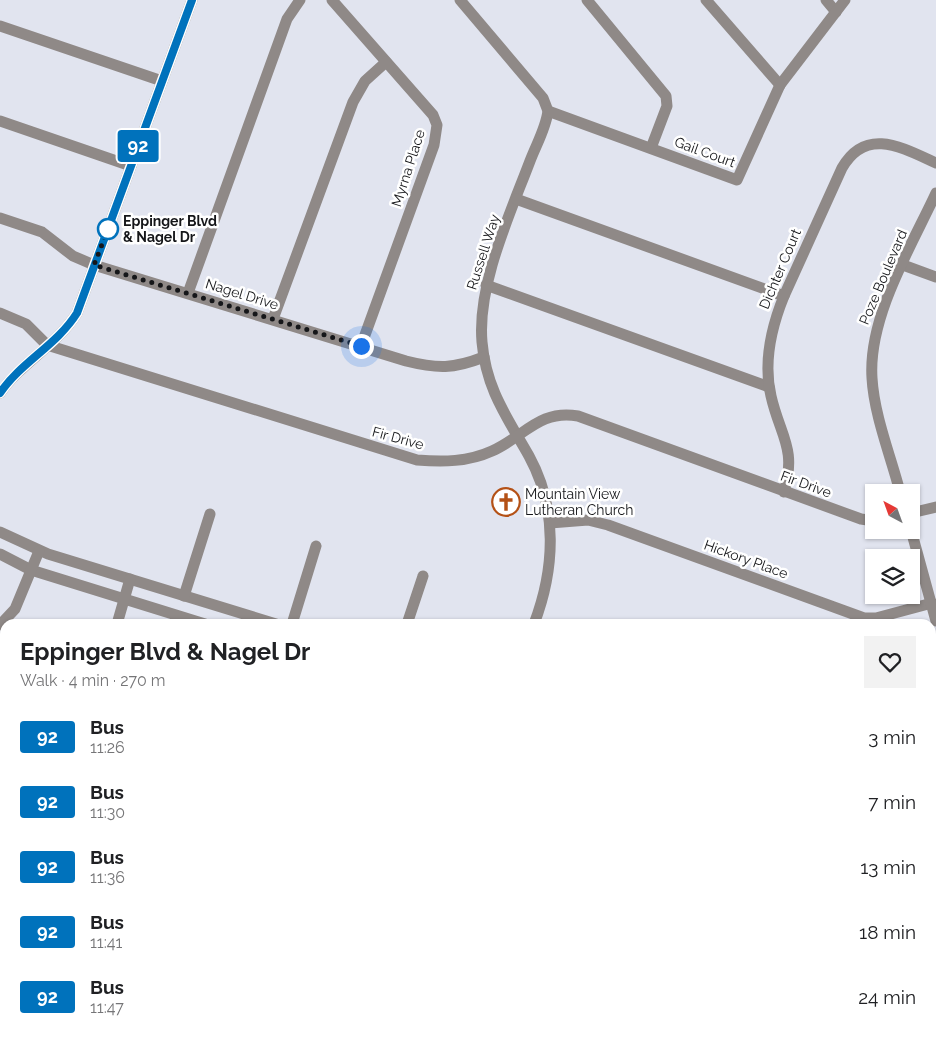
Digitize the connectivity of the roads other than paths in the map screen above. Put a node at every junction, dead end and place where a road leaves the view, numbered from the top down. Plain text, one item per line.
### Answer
1 (192, 0) edge
2 (300, 0) edge
3 (332, 0) edge
4 (460, 0) edge
5 (587, 0) edge
6 (706, 0) edge
7 (826, 0) edge
8 (845, 0) edge
9 (836, 12) junction
10 (0, 26) edge
11 (386, 62) junction
12 (162, 81) junction
13 (780, 85) junction
14 (548, 111) junction
15 (0, 121) edge
16 (651, 148) junction
17 (936, 163) edge
18 (131, 166) junction
19 (936, 192) edge
20 (516, 199) junction
21 (0, 218) edge
22 (94, 265) junction
23 (903, 265) junction
24 (936, 277) edge
25 (486, 285) junction
26 (188, 293) junction
27 (784, 296) junction
28 (0, 313) edge
29 (273, 319) junction
30 (47, 345) junction
31 (361, 346) junction
32 (484, 357) junction
33 (769, 387) junction
34 (0, 393) edge
35 (517, 437) junction
36 (898, 484) edge
37 (784, 492) junction
38 (936, 506) edge
39 (920, 510) edge
40 (210, 514) dead end
41 (865, 520) edge
42 (550, 522) junction
43 (0, 532) edge
44 (914, 539) edge
45 (316, 546) dead end
46 (39, 551) junction
47 (0, 554) edge
48 (31, 570) junction
49 (423, 576) dead end
50 (130, 579) junction
51 (184, 596) junction
52 (124, 598) junction
53 (932, 603) junction
54 (6, 619) edge
55 (119, 619) edge
56 (189, 619) edge
57 (260, 619) edge
58 (294, 619) edge
59 (410, 619) edge
60 (536, 619) edge
61 (936, 619) edge

1 - 12 street
2 - 26 street
3 - 11 street, Myrna Place
4 - 14 street
5 - 16 street
6 - 13 street
7 - 9 street
8 - 9 street, Gail Court
9 - 13 street, Gail Court
10 - 12 street
11 - 29 street
11 - 31 street, Myrna Place
12 - 18 street
13 - 16 street, Gail Court
14 - 16 street, Gail Court
14 - 20 street, Russell Way
15 - 18 street
17 - 27 street, Dichter Court
18 - 22 street
19 - 23 street, Poze Boulevard
20 - 25 street, Russell Way
20 - 27 street
21 - 22 street, Nagel Drive
22 - 26 street, Nagel Drive
22 - 30 street
23 - 24 street
23 - 36 street, Poze Boulevard
25 - 32 street, Russell Way
25 - 33 street
26 - 29 street, Nagel Drive
27 - 33 street, Dichter Court
28 - 30 street, Fir Drive
29 - 31 street, Nagel Drive
30 - 34 street
30 - 35 street, Fir Drive
31 - 32 street, Nagel Drive
32 - 35 street, Russell Way
33 - 37 street, Dichter Court
35 - 37 street, Fir Drive
35 - 42 street, Russell Way
37 - 41 street, Fir Drive
38 - 39 street
40 - 51 street
42 - 53 street, Hickory Place
42 - 60 street, Russell Way
43 - 46 street
44 - 53 street
45 - 58 street
46 - 48 street
46 - 50 street
47 - 48 street
48 - 52 street
48 - 54 street
49 - 59 street
50 - 51 street
50 - 52 street
51 - 57 street
52 - 55 street
52 - 56 street
53 - 61 street

